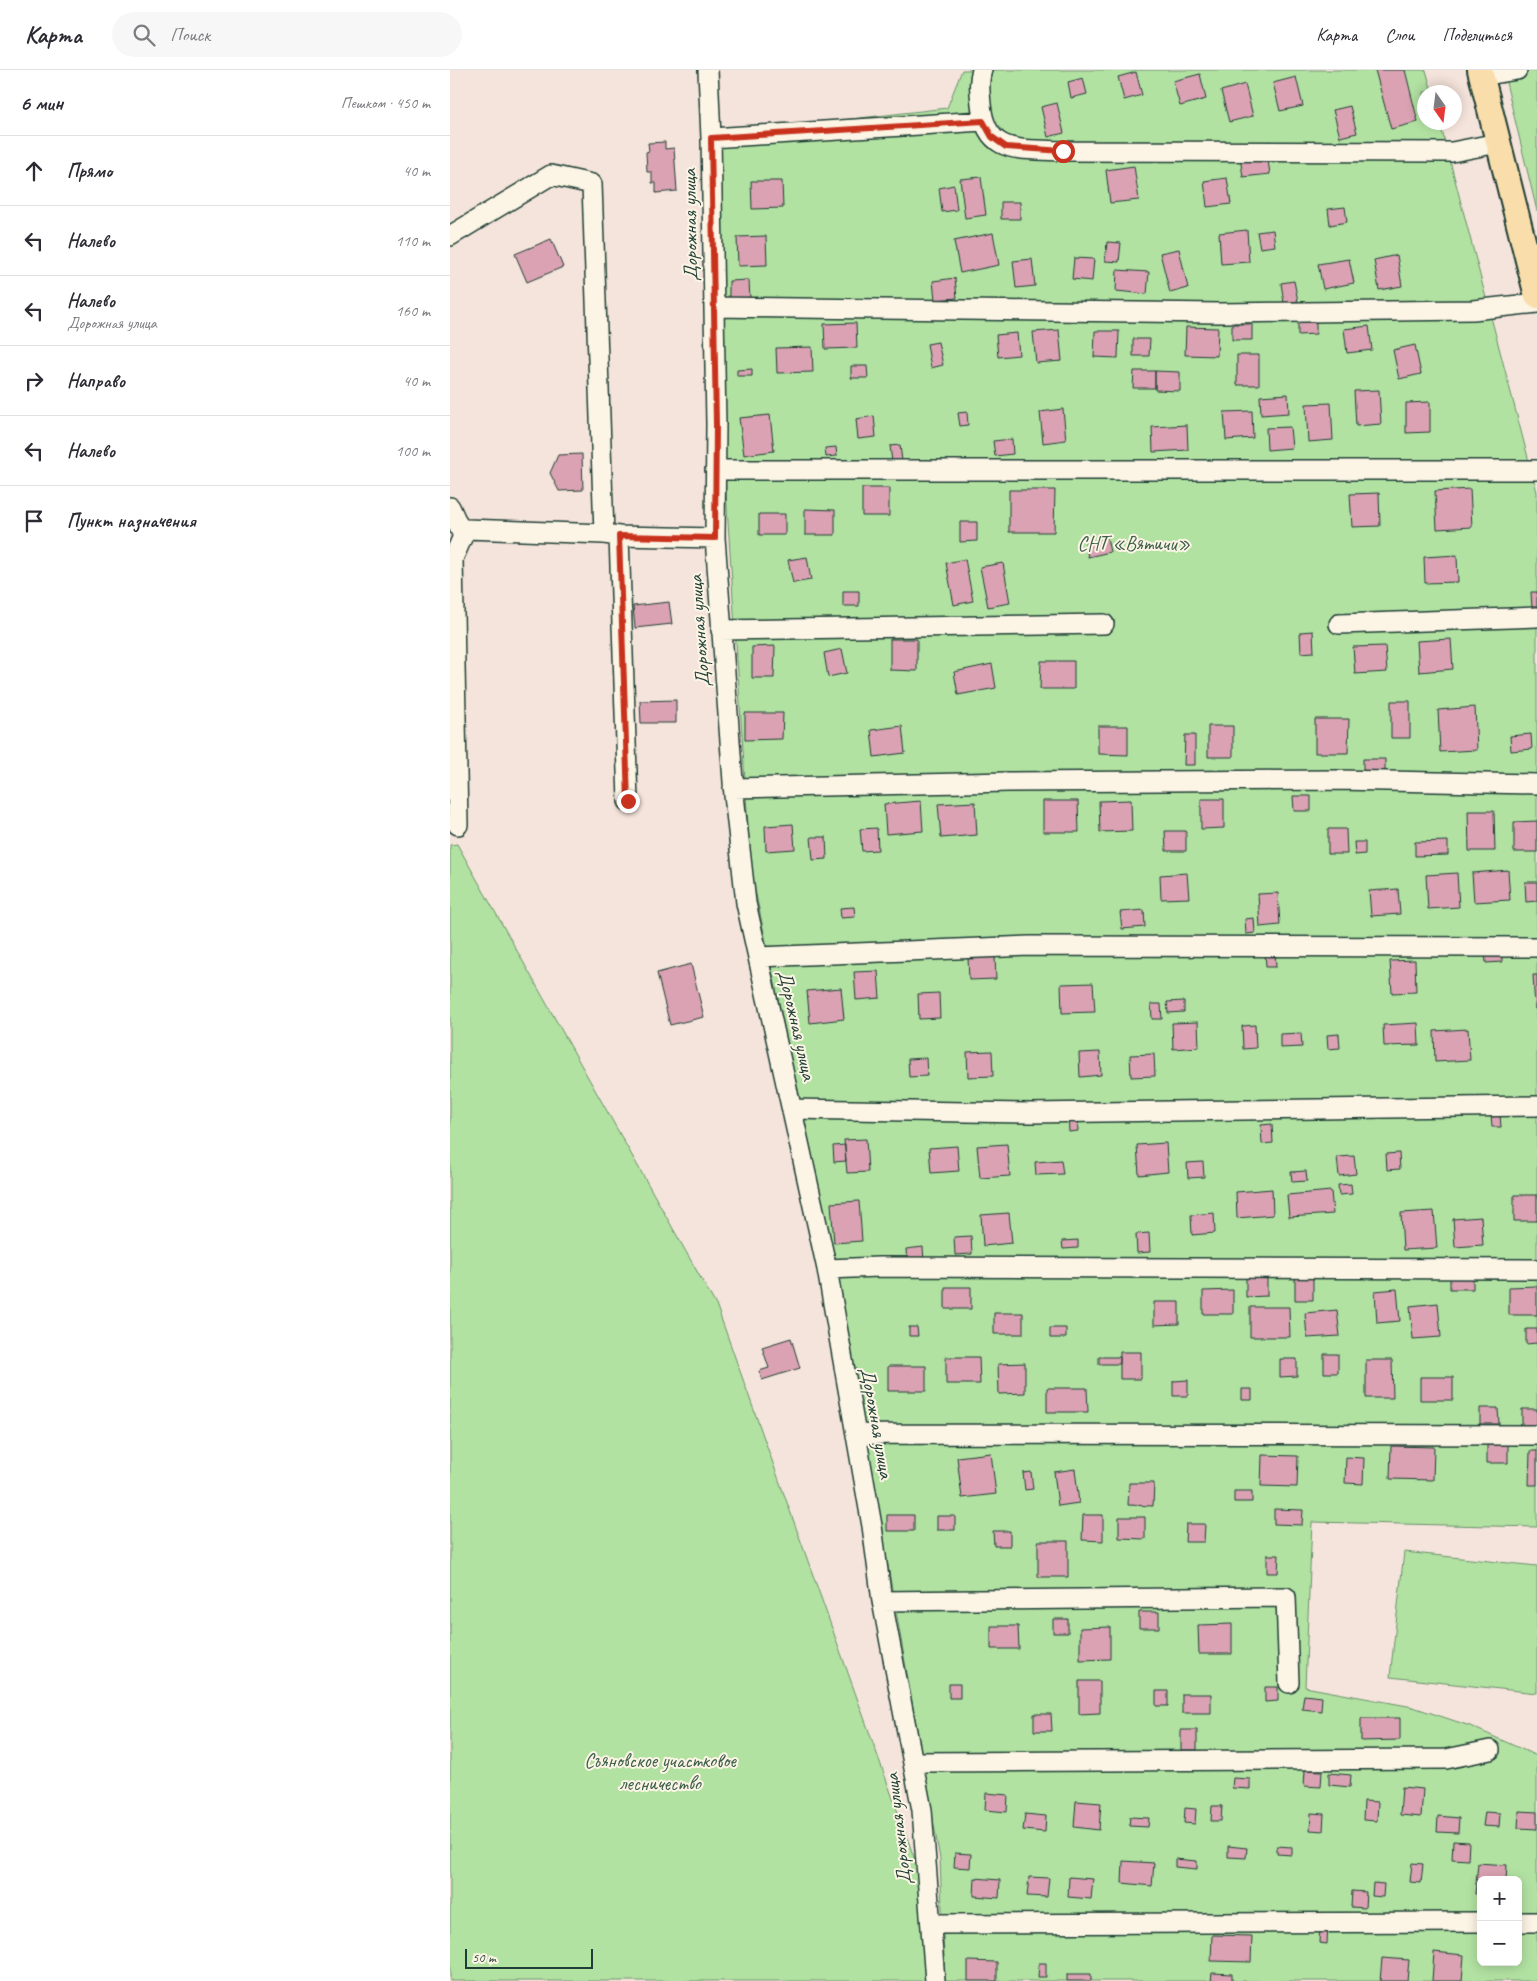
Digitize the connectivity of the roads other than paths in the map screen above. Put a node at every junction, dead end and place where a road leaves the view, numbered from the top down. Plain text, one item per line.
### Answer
1 (708, 70) edge
2 (982, 70) edge
3 (1517, 70) edge
4 (1480, 73) edge
5 (983, 121) junction
6 (711, 138) junction
7 (1498, 143) junction
8 (450, 236) edge
9 (1530, 237) edge
10 (1537, 296) edge
11 (1537, 303) edge
12 (714, 307) junction
13 (715, 470) junction
14 (1537, 470) edge
15 (450, 507) edge
16 (612, 535) junction
17 (463, 536) junction
18 (715, 538) junction
19 (451, 559) edge
20 (1537, 617) edge
21 (1104, 624) dead end
22 (1338, 624) dead end
23 (721, 630) junction
24 (1537, 784) edge
25 (733, 788) junction
26 (628, 801) dead end
27 (458, 825) dead end
28 (1537, 946) edge
29 (758, 957) junction
30 (1537, 1106) edge
31 (792, 1109) junction
32 (1537, 1269) edge
33 (827, 1270) junction
34 (856, 1434) junction
35 (1537, 1434) edge
36 (882, 1602) junction
37 (1289, 1684) dead end
38 (1490, 1750) dead end
39 (913, 1762) junction
40 (1477, 1922) edge
41 (1522, 1922) edge
42 (1537, 1922) edge
43 (931, 1924) junction
44 (935, 1981) edge

1 - 6 street, Дорожная улица
2 - 5 street
3 - 4 street
4 - 7 main road
5 - 6 street
5 - 7 street
6 - 12 street, Дорожная улица
7 - 9 main road
8 - 16 street
9 - 10 main road
11 - 12 street
12 - 13 street, Дорожная улица
13 - 14 street
13 - 18 street, Дорожная улица
15 - 17 street
16 - 17 street
16 - 18 street
16 - 26 street
17 - 19 street
18 - 23 street, Дорожная улица
19 - 27 street
20 - 22 street
21 - 23 street
23 - 25 street, Дорожная улица
24 - 25 street
25 - 29 street, Дорожная улица
28 - 29 street
29 - 31 street, Дорожная улица
30 - 31 street
31 - 33 street, Дорожная улица
32 - 33 street
33 - 34 street, Дорожная улица
34 - 35 street
34 - 36 street, Дорожная улица
36 - 37 street
36 - 39 street, Дорожная улица
38 - 39 street
39 - 43 street, Дорожная улица
40 - 43 street
41 - 42 street
43 - 44 street, Дорожная улица

